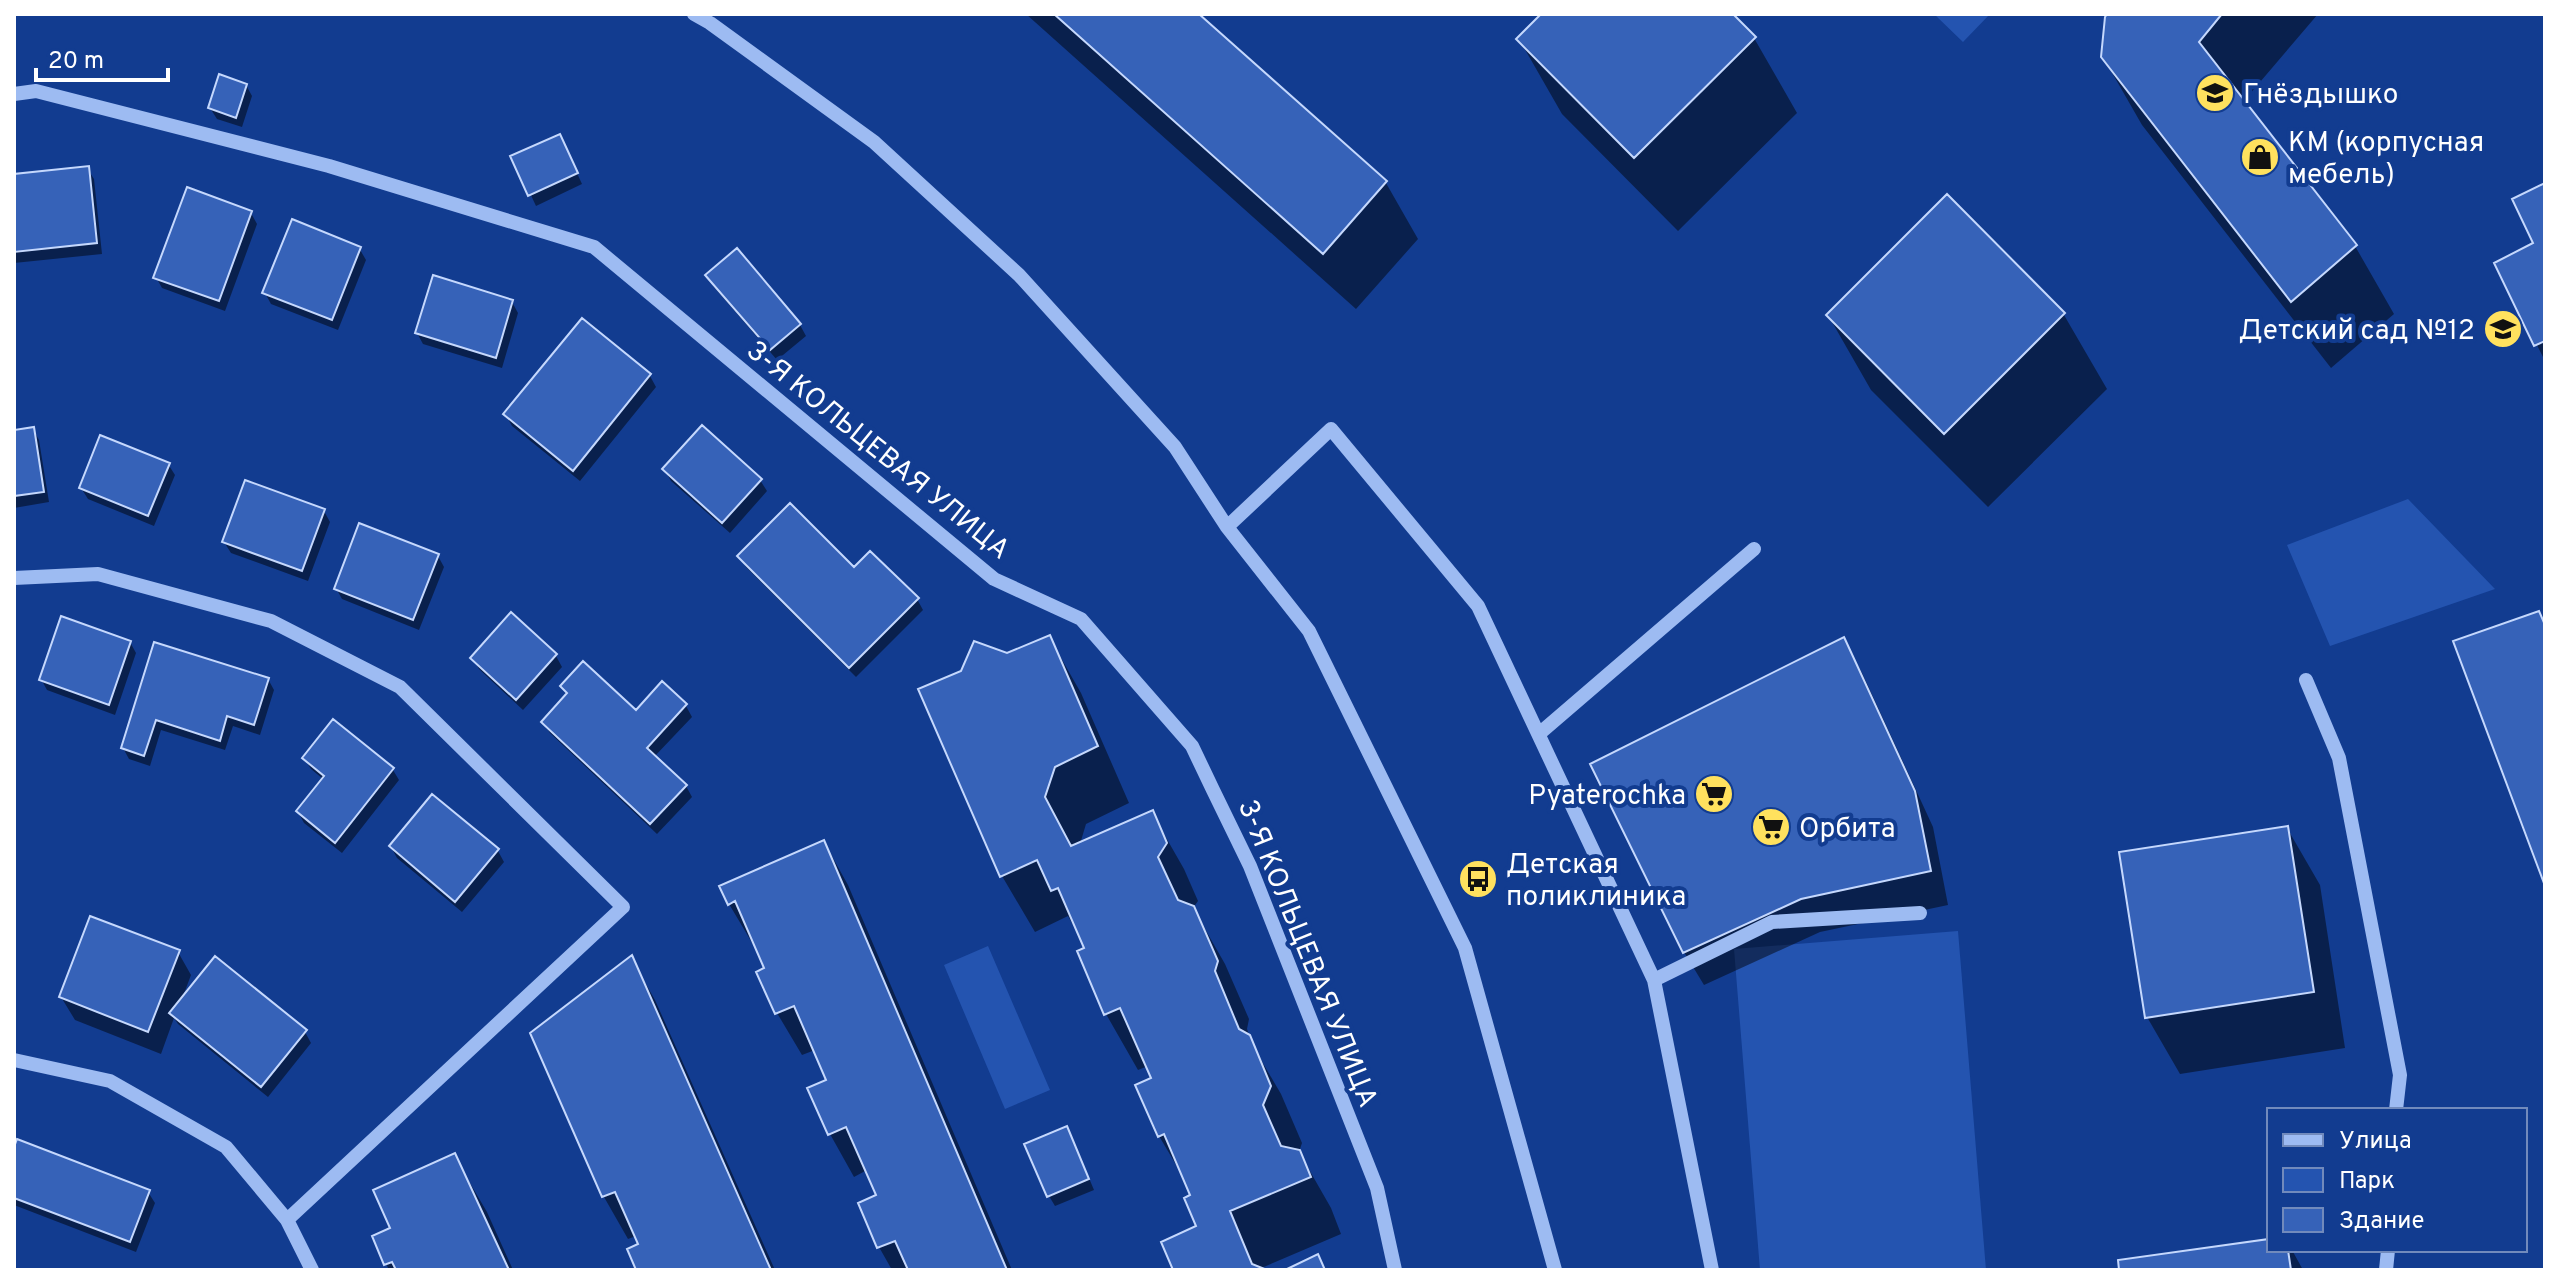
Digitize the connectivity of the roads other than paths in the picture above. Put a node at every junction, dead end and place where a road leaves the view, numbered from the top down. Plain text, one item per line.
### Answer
1 (694, 14) edge
2 (14, 94) edge
3 (1227, 527) junction
4 (1754, 549) dead end
5 (14, 578) edge
6 (2306, 680) dead end
7 (1540, 733) junction
8 (1920, 913) dead end
9 (1654, 980) junction
10 (14, 1060) edge
11 (2396, 1108) edge
12 (287, 1220) junction
13 (312, 1270) edge
14 (1395, 1270) edge
15 (1555, 1270) edge
16 (1712, 1270) edge

1 - 3 street
2 - 14 street, 3-Я КОЛЬЦЕВАЯ УЛИЦА
3 - 7 street
3 - 15 street
4 - 7 street
5 - 12 street
6 - 11 street
7 - 9 street
8 - 9 street
9 - 16 street
10 - 12 street
12 - 13 street

